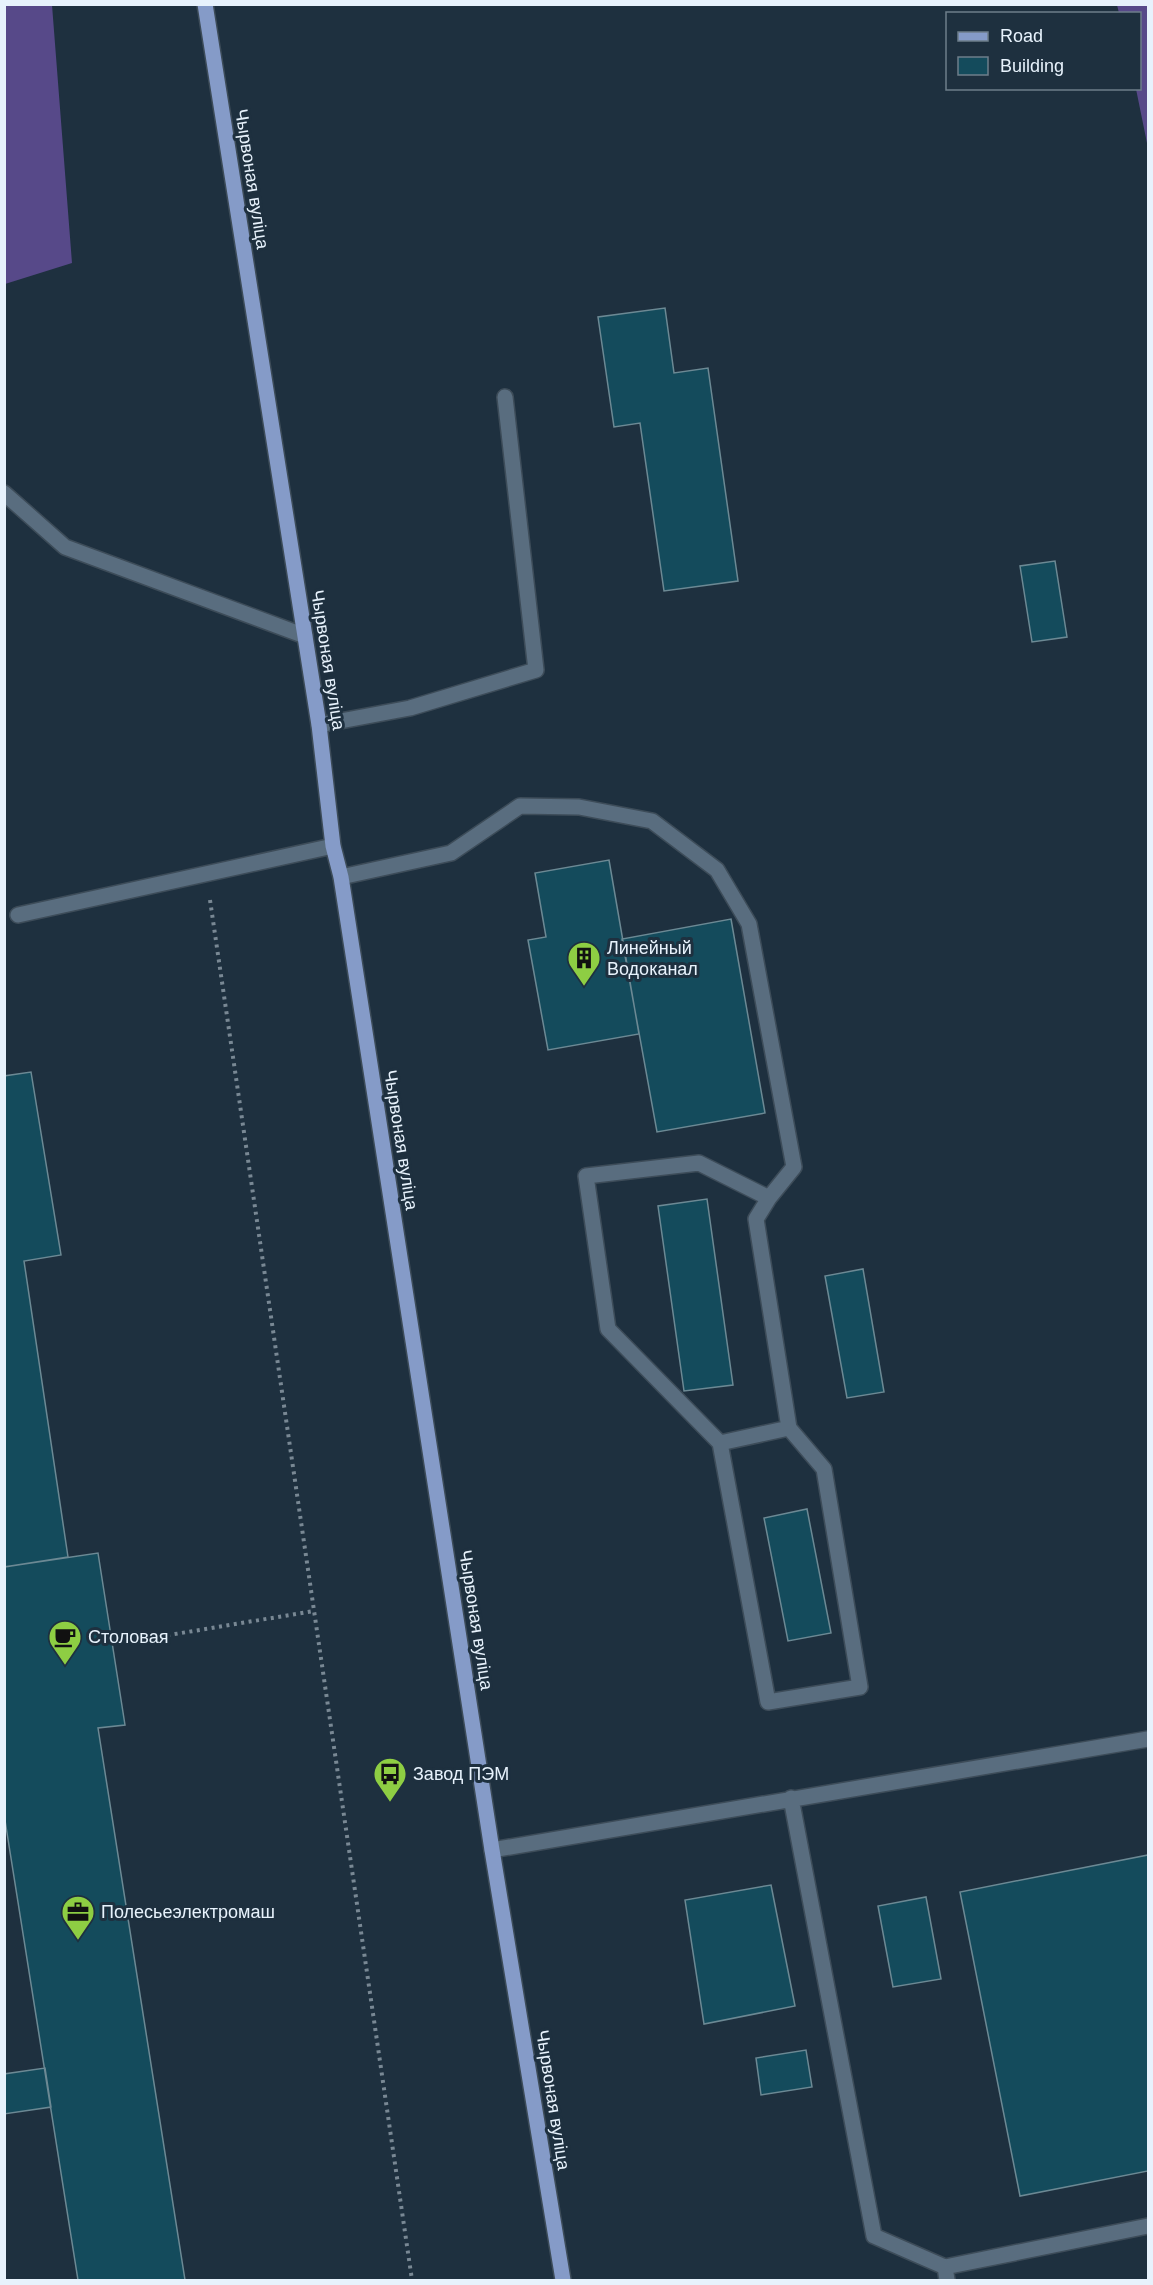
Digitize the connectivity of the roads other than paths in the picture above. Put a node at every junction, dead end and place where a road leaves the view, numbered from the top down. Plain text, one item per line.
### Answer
1 (204, 4) edge
2 (505, 397) dead end
3 (4, 493) edge
4 (305, 636) junction
5 (319, 725) junction
6 (333, 846) junction
7 (341, 877) junction
8 (18, 915) dead end
9 (769, 1198) junction
10 (789, 1428) junction
11 (720, 1443) junction
12 (1149, 1739) edge
13 (791, 1798) junction
14 (492, 1850) junction
15 (1149, 2226) edge
16 (946, 2274) edge
17 (563, 2280) edge

1 - 4 main road, Чырвоная вуліца
2 - 5 lane
3 - 4 lane
4 - 5 main road, Чырвоная вуліца
5 - 6 main road, Чырвоная вуліца
6 - 7 main road, Чырвоная вуліца
6 - 8 lane
7 - 9 lane
7 - 14 main road, Чырвоная вуліца
9 - 10 lane
9 - 11 lane
10 - 11 lane
10 - 11 lane
12 - 13 lane
13 - 14 lane
13 - 16 lane
14 - 17 main road, Чырвоная вуліца
15 - 16 lane

